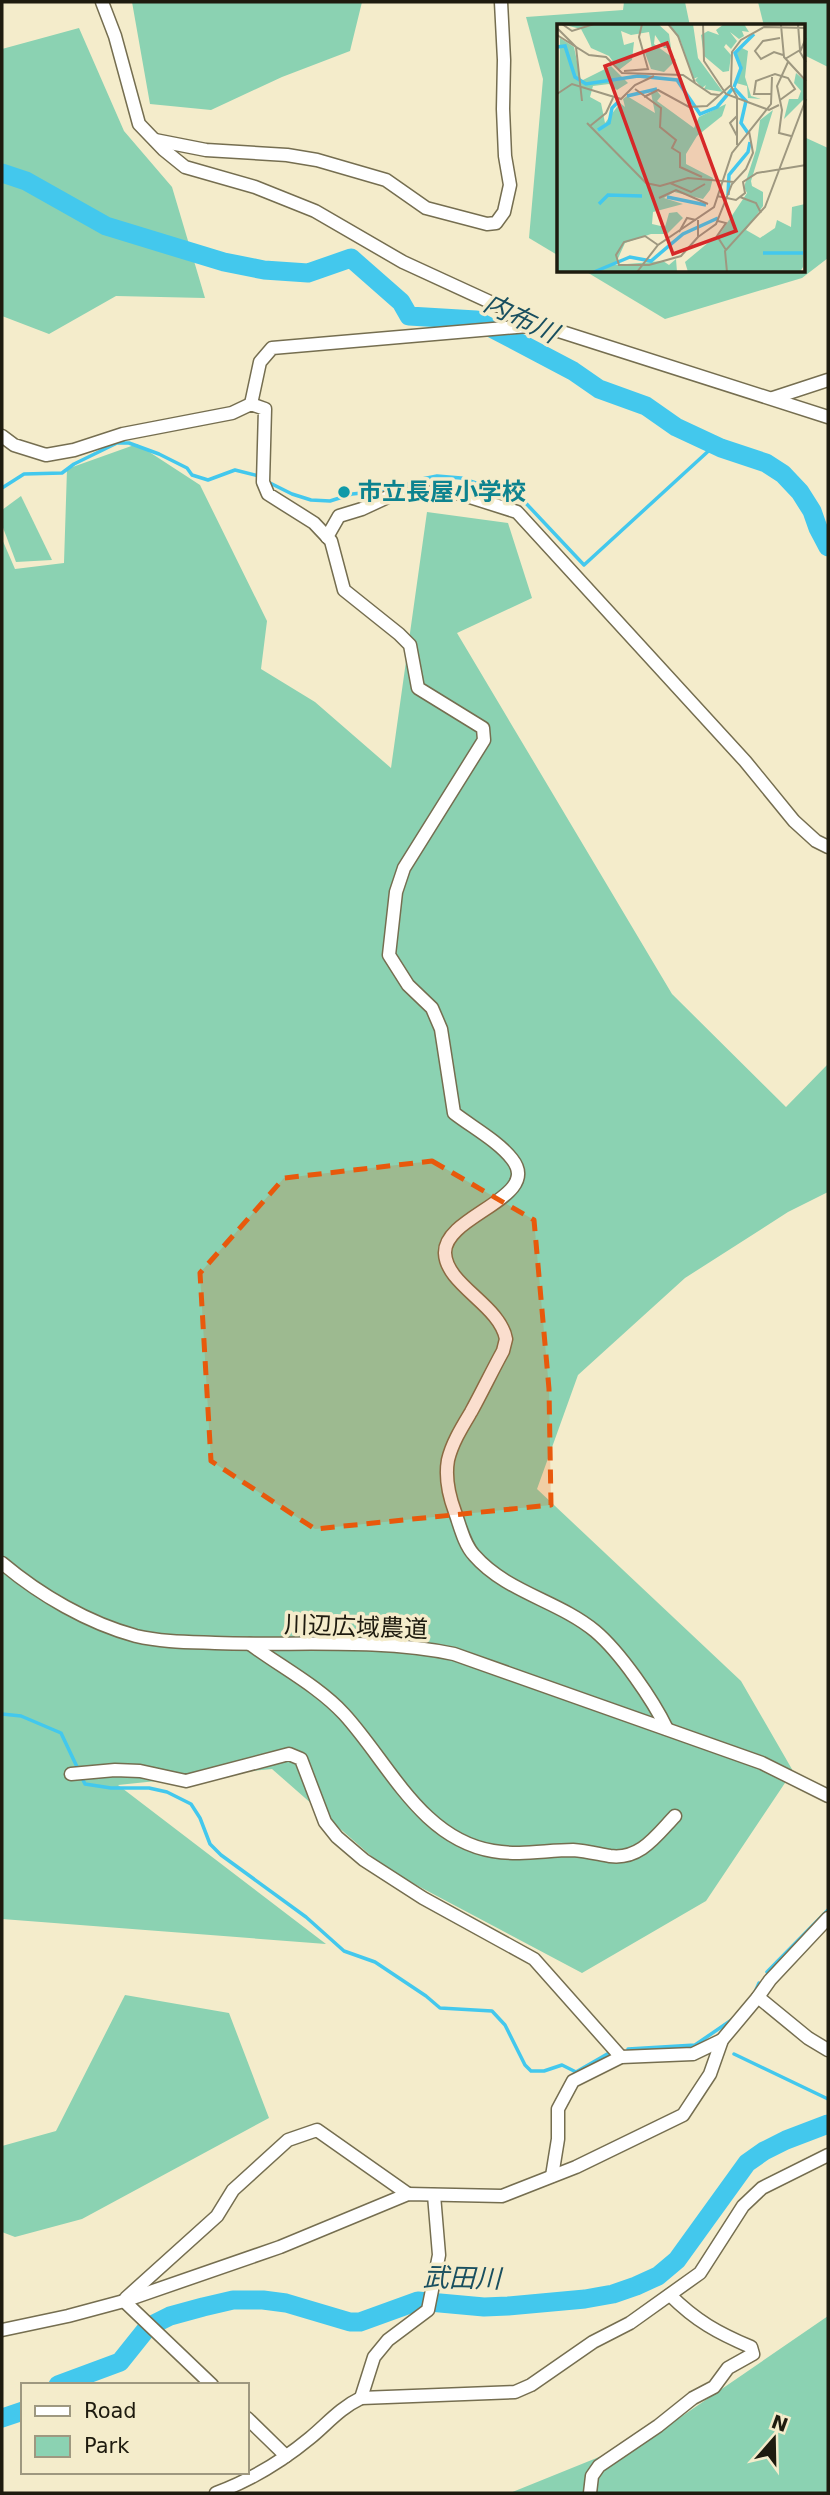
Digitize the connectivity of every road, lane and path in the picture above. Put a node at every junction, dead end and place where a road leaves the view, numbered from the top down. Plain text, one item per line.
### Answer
1 (102, 2) edge
2 (500, 2) edge
3 (154, 140) junction
4 (540, 326) junction
5 (828, 380) edge
6 (773, 398) junction
7 (251, 404) junction
8 (828, 417) edge
9 (2, 436) edge
10 (327, 537) junction
11 (828, 847) edge
12 (2, 1563) edge
13 (250, 1644) junction
14 (667, 1729) junction
15 (71, 1774) dead end
16 (828, 1796) edge
17 (675, 1816) dead end
18 (828, 1918) edge
19 (758, 1997) junction
20 (828, 2035) edge
21 (808, 2038) junction
22 (722, 2040) junction
23 (828, 2050) edge
24 (621, 2057) junction
25 (828, 2155) edge
26 (552, 2176) junction
27 (408, 2194) junction
28 (434, 2195) junction
29 (670, 2295) junction
30 (124, 2301) junction
31 (2, 2330) edge
32 (210, 2383) edge
33 (361, 2398) junction
34 (248, 2419) edge
35 (286, 2456) junction
36 (216, 2493) edge
37 (590, 2493) edge

1 - 3 street
2 - 3 street
3 - 4 street
4 - 6 street
4 - 7 street
5 - 6 street
6 - 8 street
7 - 9 street
7 - 10 street
10 - 11 street
10 - 14 street
12 - 13 street, 川辺広域農道
13 - 14 street, 川辺広域農道
13 - 17 street
14 - 16 street, 川辺広域農道
15 - 24 street
18 - 19 street
19 - 21 street
19 - 22 street
20 - 21 street
21 - 23 street
22 - 24 street
22 - 26 street
24 - 26 street
25 - 29 street
26 - 28 street
27 - 28 street
27 - 30 street
27 - 30 street
28 - 33 street
29 - 33 street
29 - 37 street
30 - 31 street
30 - 32 street
33 - 35 street
34 - 35 street
35 - 36 street

